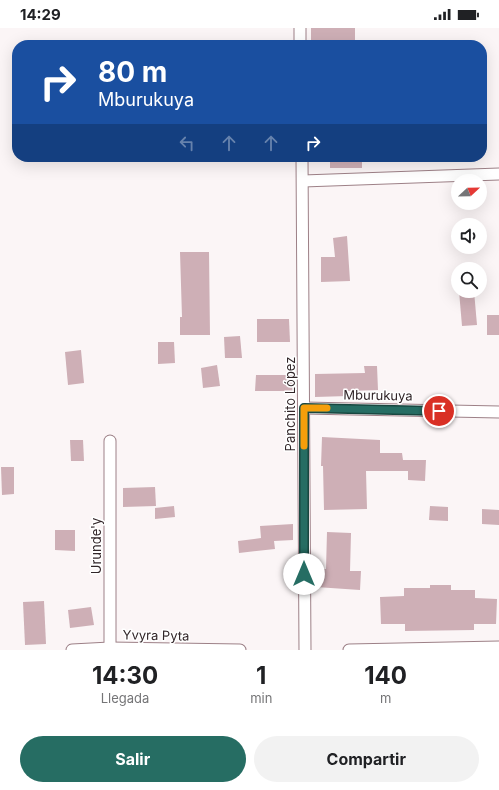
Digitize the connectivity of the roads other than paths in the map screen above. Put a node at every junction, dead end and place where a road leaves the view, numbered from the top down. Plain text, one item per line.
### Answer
1 (300, 28) edge
2 (300, 40) edge
3 (302, 162) edge
4 (499, 174) edge
5 (303, 181) junction
6 (304, 408) junction
7 (499, 412) edge
8 (110, 441) dead end
9 (499, 647) edge
10 (110, 649) edge
11 (72, 650) edge
12 (240, 650) edge
13 (304, 650) edge
14 (349, 650) edge

1 - 2 street
3 - 5 street, Panchito López
4 - 5 street
5 - 6 street, Panchito López
6 - 7 street, Mburukuya
6 - 13 street, Panchito López
8 - 10 street, Urunde'y
9 - 14 street
10 - 11 street, Yvyra Pyta
10 - 12 street, Yvyra Pyta

